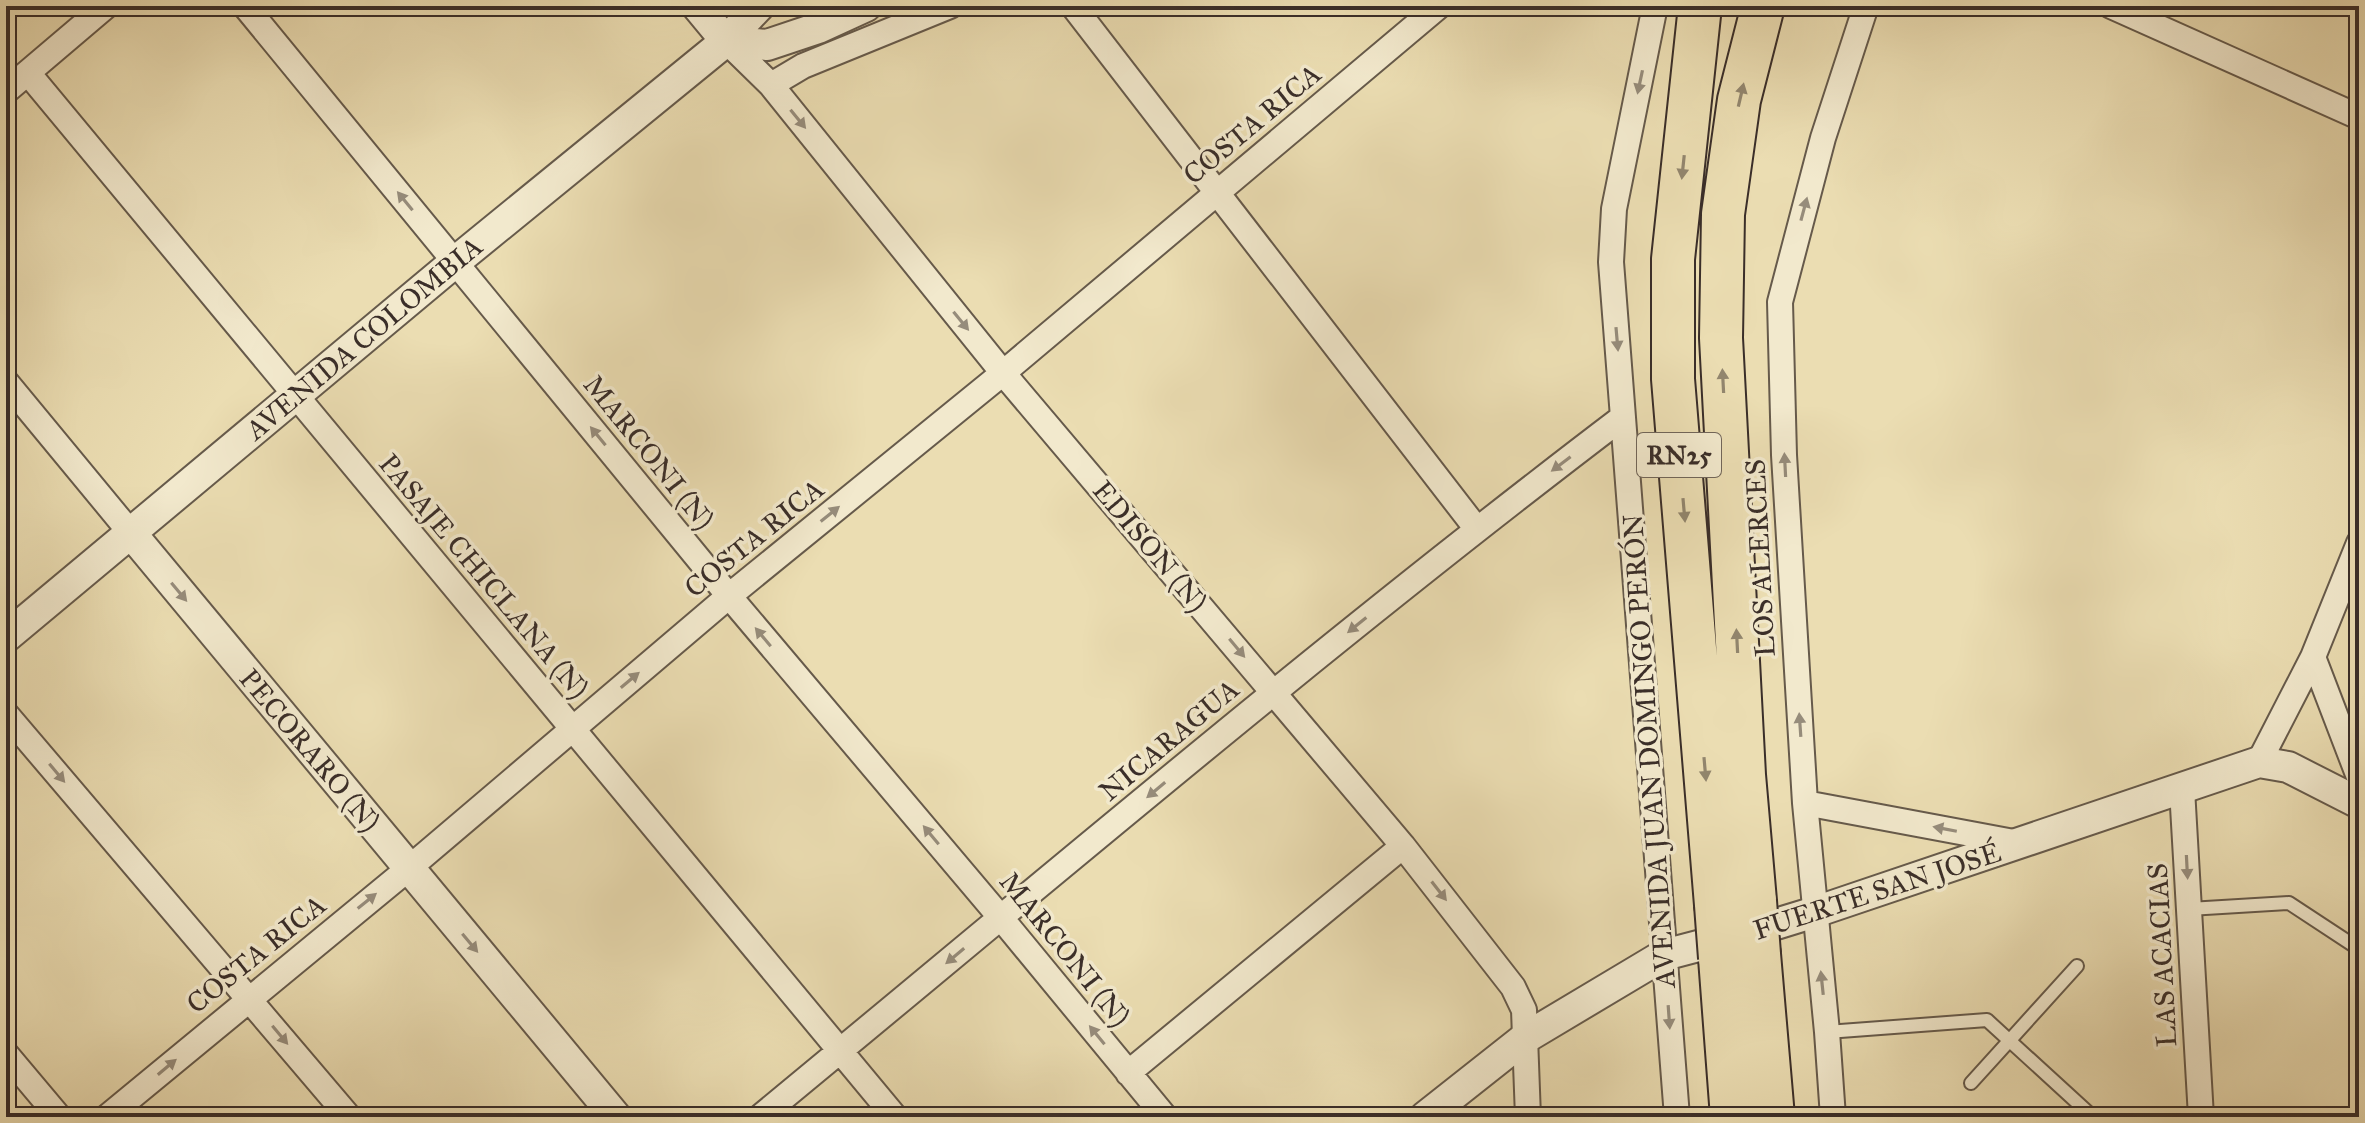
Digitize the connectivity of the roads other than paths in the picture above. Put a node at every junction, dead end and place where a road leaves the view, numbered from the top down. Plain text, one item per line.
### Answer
1 (106, 6) edge
2 (245, 6) edge
3 (697, 6) edge
4 (759, 6) edge
5 (866, 6) edge
6 (950, 6) edge
7 (1073, 6) edge
8 (1439, 6) edge
9 (1655, 6) edge
10 (1700, 6) edge
11 (1763, 6) edge
12 (2111, 6) edge
13 (1868, 7) edge
14 (726, 41) junction
15 (28, 73) junction
16 (771, 85) junction
17 (6, 91) edge
18 (2359, 117) edge
19 (1217, 192) junction
20 (455, 262) junction
21 (1003, 373) junction
22 (6, 382) edge
23 (295, 396) junction
24 (1623, 417) junction
25 (1476, 528) junction
26 (130, 532) junction
27 (2359, 543) edge
28 (729, 596) junction
29 (6, 637) edge
30 (2313, 657) junction
31 (1274, 692) junction
32 (6, 714) edge
33 (573, 729) junction
34 (2259, 762) junction
35 (2359, 777) edge
36 (2182, 789) junction
37 (1805, 803) junction
38 (2359, 803) edge
39 (2021, 843) junction
40 (1403, 846) junction
41 (408, 869) junction
42 (1735, 903) junction
43 (2189, 909) junction
44 (1815, 912) junction
45 (1001, 918) junction
46 (2359, 949) edge
47 (1664, 955) junction
48 (1739, 956) junction
49 (2077, 966) dead end
50 (248, 998) junction
51 (1827, 1032) junction
52 (1525, 1038) junction
53 (2009, 1040) junction
54 (841, 1050) junction
55 (6, 1054) edge
56 (1128, 1073) junction
57 (1971, 1083) dead end
58 (59, 1117) edge
59 (107, 1117) edge
60 (349, 1117) edge
61 (616, 1117) edge
62 (760, 1117) edge
63 (895, 1117) edge
64 (1165, 1117) edge
65 (1425, 1117) edge
66 (1528, 1117) edge
67 (1677, 1117) edge
68 (1732, 1117) edge
69 (1773, 1117) edge
70 (1833, 1117) edge
71 (2093, 1117) edge
72 (2201, 1117) edge

1 - 15 street
20 -> 2 street, MARCONI (N)
3 - 14 street, EDISON (N)
4 - 14 street, AVENIDA COLOMBIA
5 - 14 street
6 - 16 street
7 - 19 street
8 - 19 street, COSTA RICA
9 -> 24 street, AVENIDA JUAN DOMINGO PERÓN
10 -> 42 highway, AVENIDA JUAN DOMINGO PERÓN / RN25
42 -> 11 highway, AVENIDA JUAN DOMINGO PERÓN / RN25
12 - 18 street
37 -> 13 street, LOS ALERCES
14 - 16 street, EDISON (N)
14 - 20 street, AVENIDA COLOMBIA
15 - 17 street
15 - 23 street, PASAJE CHICLANA (N)
16 -> 21 street, EDISON (N)
19 - 21 street, COSTA RICA
19 - 25 street
20 - 23 street, AVENIDA COLOMBIA
28 -> 20 street, MARCONI (N)
28 -> 21 street, COSTA RICA
21 -> 31 street, EDISON (N)
22 - 26 street, PECORARO (N)
23 - 26 street, AVENIDA COLOMBIA
23 - 33 street, PASAJE CHICLANA (N)
24 -> 25 street, NICARAGUA
24 - 47 street, AVENIDA JUAN DOMINGO PERÓN
25 -> 31 street, NICARAGUA
26 - 29 street, AVENIDA COLOMBIA
26 -> 41 street, PECORARO (N)
27 - 30 street
33 -> 28 street, COSTA RICA
45 -> 28 street, MARCONI (N)
30 - 34 street
30 - 35 street
31 - 40 street, EDISON (N)
31 -> 45 street, NICARAGUA
32 -> 50 street
33 - 41 street, COSTA RICA
33 - 54 street, PASAJE CHICLANA (N)
34 - 36 street, FUERTE SAN JOSÉ
34 - 38 street
36 - 39 street, FUERTE SAN JOSÉ
36 -> 43 street, LAS ACACIAS
39 -> 37 street
37 - 44 street, LOS ALERCES
39 - 44 street, FUERTE SAN JOSÉ
40 -> 52 street, EDISON (N)
40 - 56 street
50 -> 41 street, COSTA RICA
41 -> 61 street, PECORARO (N)
42 - 48 highway, AVENIDA JUAN DOMINGO PERÓN / RN25, bridge
43 - 46 lane
43 - 72 street, LAS ACACIAS
44 - 47 street, FUERTE SAN JOSÉ
51 -> 44 street, LOS ALERCES
45 -> 54 street, NICARAGUA
56 -> 45 street, MARCONI (N)
47 - 52 street, FUERTE SAN JOSÉ
47 -> 67 street, AVENIDA JUAN DOMINGO PERÓN
48 - 68 highway, AVENIDA JUAN DOMINGO PERÓN / RN25
48 - 69 highway, AVENIDA JUAN DOMINGO PERÓN / RN25
49 - 53 lane
59 -> 50 street, COSTA RICA
50 -> 60 street
51 - 53 lane
51 - 70 street, LOS ALERCES
52 - 65 street, FUERTE SAN JOSÉ
52 - 66 street, EDISON (N)
53 - 57 lane
53 - 71 lane
54 - 62 street, NICARAGUA
54 - 63 street, PASAJE CHICLANA (N)
55 - 58 street
56 - 64 street, MARCONI (N)

